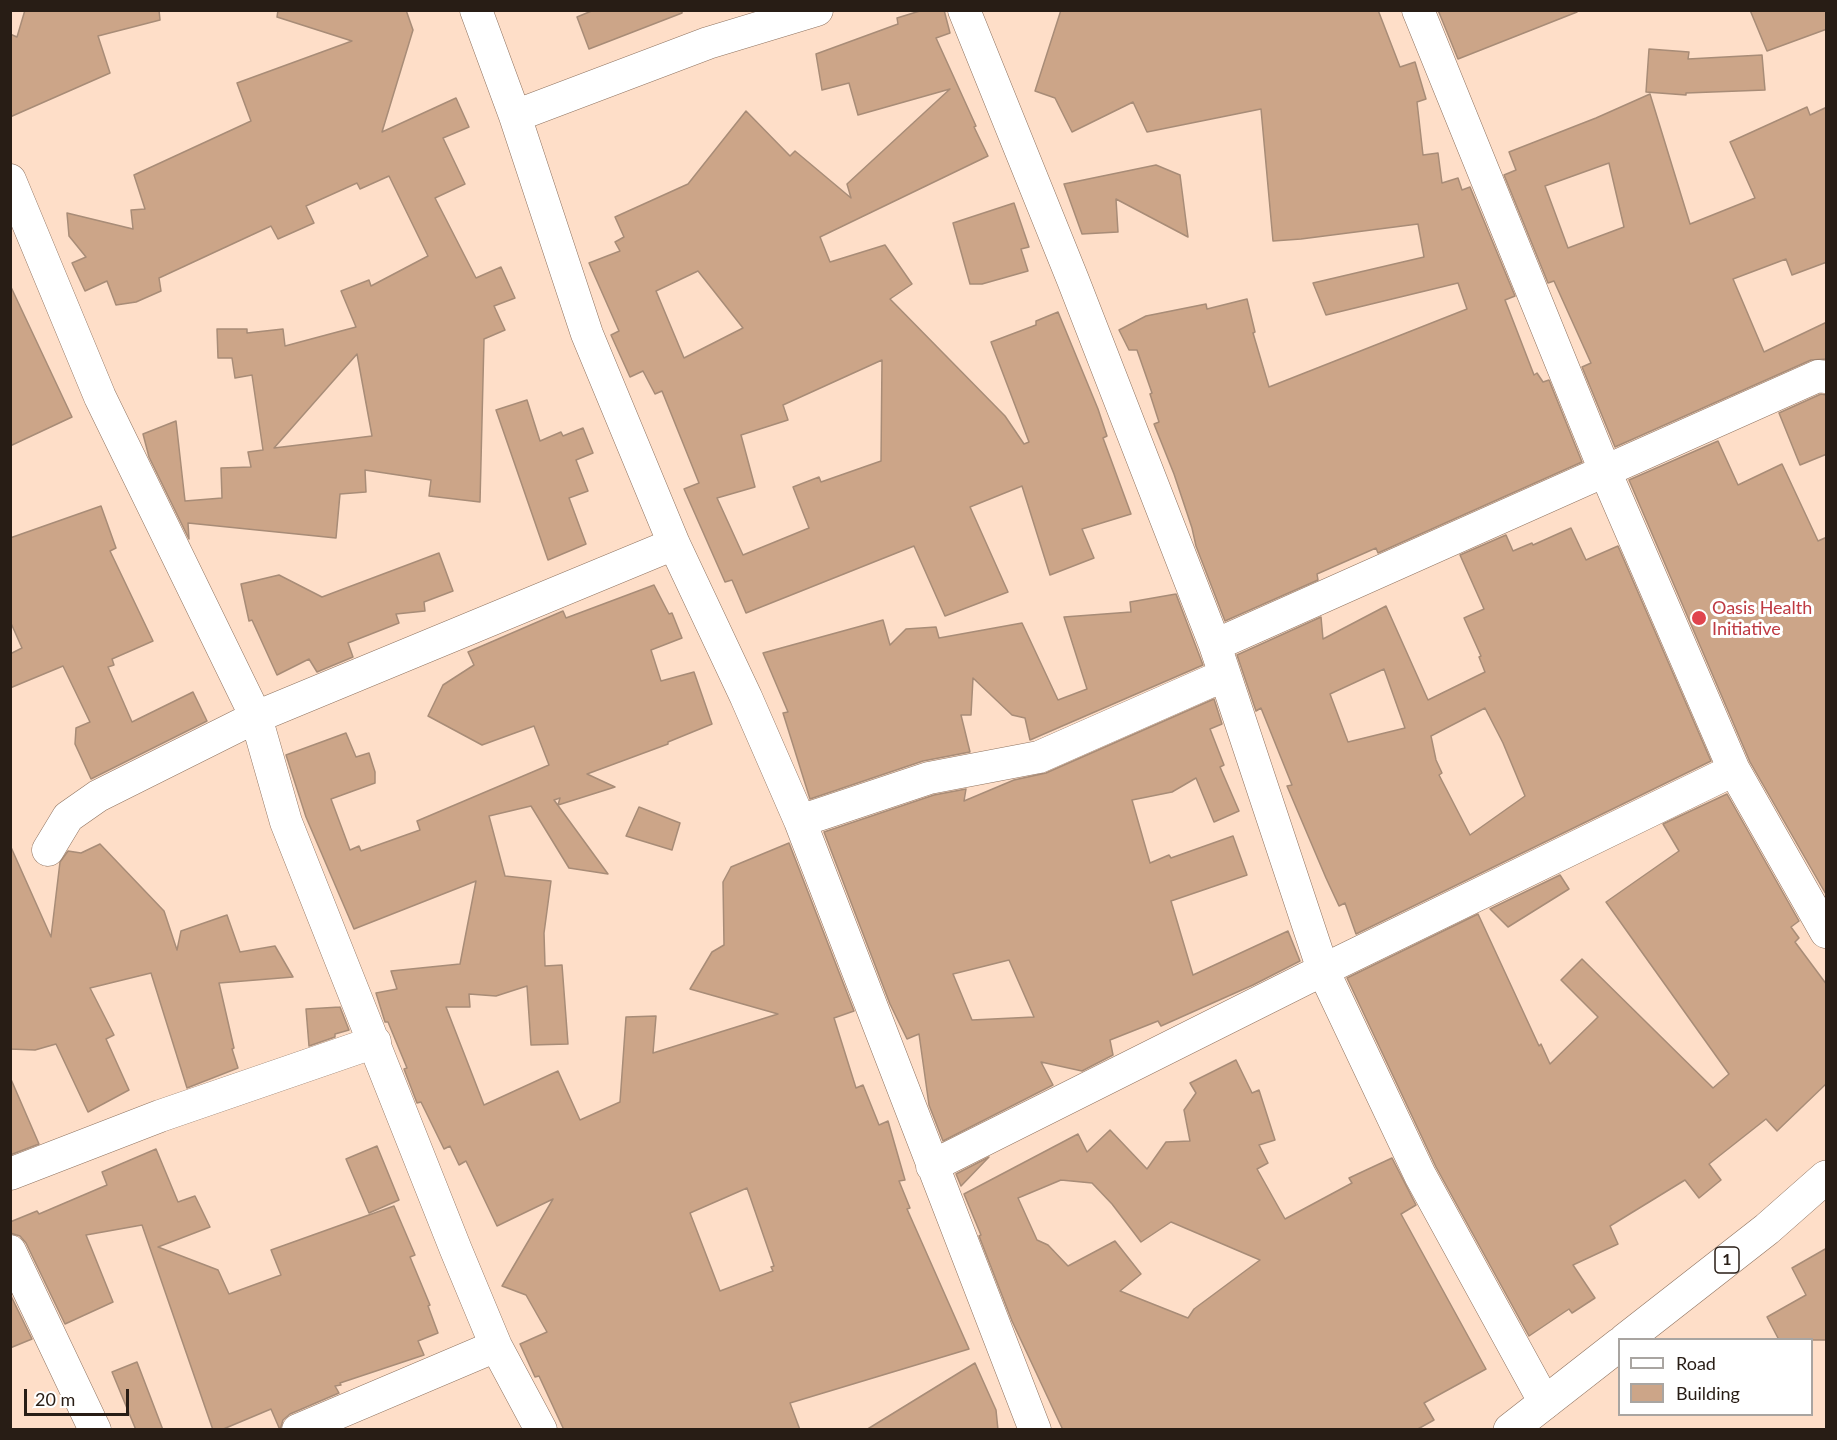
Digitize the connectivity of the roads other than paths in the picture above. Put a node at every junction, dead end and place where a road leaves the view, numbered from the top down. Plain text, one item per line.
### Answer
1 (476, 10) edge
2 (817, 10) edge
3 (963, 10) edge
4 (1418, 10) edge
5 (515, 116) junction
6 (10, 180) edge
7 (1827, 377) edge
8 (1605, 471) junction
9 (674, 543) junction
10 (1215, 645) junction
11 (1225, 675) junction
12 (256, 717) junction
13 (1734, 770) junction
14 (800, 821) junction
15 (48, 850) dead end
16 (1827, 932) edge
17 (1323, 970) junction
18 (375, 1042) junction
19 (932, 1166) junction
20 (10, 1174) edge
21 (1827, 1177) edge
22 (10, 1251) edge
23 (1628, 1338) edge
24 (496, 1346) junction
25 (1618, 1346) edge
26 (1545, 1403) junction
27 (95, 1430) edge
28 (298, 1430) edge
29 (541, 1430) edge
30 (1035, 1430) edge
31 (1510, 1430) edge

1 - 5 street
2 - 5 street
3 - 10 street
4 - 8 street
5 - 9 street
6 - 12 street
7 - 8 street
8 - 10 street
8 - 13 street
9 - 12 street
9 - 14 street
10 - 11 street
11 - 14 street
11 - 17 street
12 - 15 street
12 - 18 street
13 - 16 street
13 - 17 street
14 - 19 street
17 - 19 street
17 - 26 street
18 - 20 street
18 - 24 street
19 - 30 street
21 - 23 main road, 1
22 - 27 street
24 - 28 street
24 - 29 street
25 - 26 main road
26 - 31 main road

